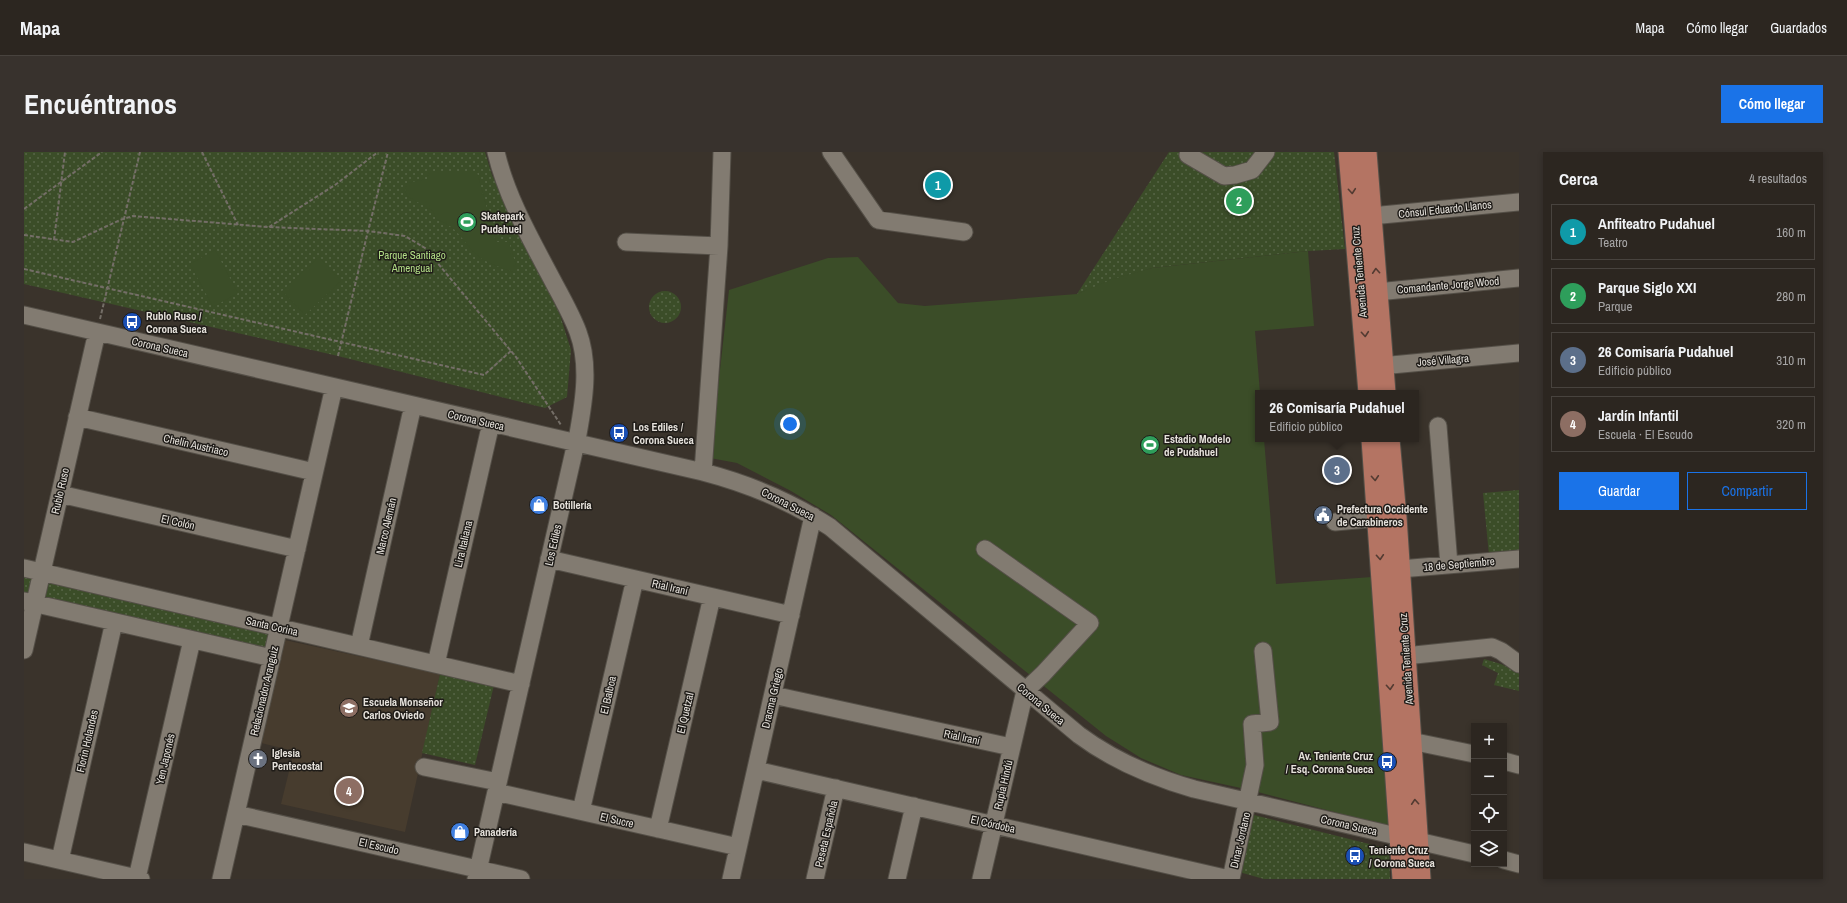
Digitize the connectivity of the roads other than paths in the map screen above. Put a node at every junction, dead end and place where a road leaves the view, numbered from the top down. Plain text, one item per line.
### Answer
1 (496, 152) edge
2 (722, 152) edge
3 (831, 152) edge
4 (1266, 152) edge
5 (1349, 152) edge
6 (1366, 152) edge
7 (1188, 155) dead end
8 (1519, 202) edge
9 (1371, 216) junction
10 (964, 232) dead end
11 (626, 242) dead end
12 (719, 246) junction
13 (1519, 278) edge
14 (1377, 292) junction
15 (24, 315) edge
16 (97, 332) junction
17 (1519, 353) edge
18 (1375, 367) junction
19 (334, 387) junction
20 (1370, 390) edge
21 (1384, 390) edge
22 (413, 405) junction
23 (77, 417) junction
24 (491, 423) junction
25 (1438, 426) dead end
26 (1373, 442) edge
27 (1389, 442) edge
28 (576, 443) junction
29 (314, 472) junction
30 (703, 472) junction
31 (60, 494) junction
32 (813, 516) junction
33 (1387, 518) junction
34 (1335, 522) dead end
35 (297, 549) junction
36 (985, 549) dead end
37 (550, 559) junction
38 (1519, 559) edge
39 (1449, 565) junction
40 (24, 568) edge
41 (1400, 569) junction
42 (42, 572) junction
43 (634, 579) junction
44 (712, 597) junction
45 (29, 602) edge
46 (791, 615) junction
47 (114, 622) junction
48 (279, 628) junction
49 (192, 640) junction
50 (359, 646) junction
51 (24, 650) edge
52 (1263, 651) dead end
53 (1405, 656) junction
54 (272, 658) junction
55 (436, 664) junction
56 (1519, 664) edge
57 (521, 684) junction
58 (1025, 691) junction
59 (772, 695) junction
60 (1411, 741) junction
61 (1011, 747) junction
62 (1471, 753) edge
63 (1507, 762) edge
64 (1519, 765) edge
65 (424, 767) dead end
66 (756, 770) junction
67 (497, 787) junction
68 (836, 788) junction
69 (1248, 802) junction
70 (914, 806) junction
71 (581, 812) junction
72 (236, 814) junction
73 (994, 825) junction
74 (658, 829) junction
75 (1409, 839) junction
76 (738, 847) junction
77 (24, 852) edge
78 (1471, 853) edge
79 (60, 860) junction
80 (1507, 861) edge
81 (1519, 864) edge
82 (477, 874) edge
83 (139, 879) edge
84 (221, 879) edge
85 (521, 879) edge
86 (731, 879) edge
87 (815, 879) edge
88 (897, 879) edge
89 (981, 879) edge
90 (1230, 879) edge
91 (1403, 879) edge
92 (1420, 879) edge

1 - 28 street, Los Ediles
2 - 12 street
3 - 10 street
4 - 7 street
5 -> 18 main road, Avenida Teniente Cruz
6 - 9 main road, Avenida Teniente Cruz
8 - 9 street, Cónsul Eduardo Llanos
14 -> 9 main road, Avenida Teniente Cruz
11 - 12 street
12 - 30 street
13 - 14 street, Comandante Jorge Wood
14 - 18 main road, Avenida Teniente Cruz
15 - 16 street, Corona Sueca
16 - 19 street, Corona Sueca
16 - 23 street, Rublo Ruso
17 - 18 street, José Villagra
18 - 20 main road, Avenida Teniente Cruz
18 - 21 main road, Avenida Teniente Cruz
19 - 22 street, Corona Sueca
19 - 29 street, Relacionador Aranguiz
22 - 24 street, Corona Sueca
22 - 50 street, Marco Alemán
23 - 29 street, Chelín Austriaco
23 - 31 street, Rublo Ruso
24 - 28 street, Corona Sueca
24 - 55 street, Lira Italiana
25 - 39 street
26 -> 33 main road, Avenida Teniente Cruz
27 - 33 main road, Avenida Teniente Cruz
28 - 30 street, Corona Sueca
28 - 37 street, Los Ediles
29 - 35 street, Relacionador Aranguiz
30 - 32 street, Corona Sueca
31 - 35 street, El Colón
31 - 42 street, Rublo Ruso
32 - 46 street, Dracma Griego
32 - 58 street, Corona Sueca
33 - 34 street
33 - 41 main road, Avenida Teniente Cruz
33 -> 75 main road, Avenida Teniente Cruz
35 - 48 street, Relacionador Aranguiz
36 - 58 street
37 - 43 street, Rial Iraní
37 - 57 street, Los Ediles
38 - 39 street, 18 de Septiembre
39 - 41 street, 18 de Septiembre
40 - 42 street, Santa Corina
41 - 53 main road, Avenida Teniente Cruz
42 - 45 street, Rublo Ruso
42 - 48 street, Santa Corina
43 - 44 street, Rial Iraní
43 - 71 street, El Balboa
44 - 46 street, Rial Iraní
44 - 74 street, El Quetzal
45 - 47 street
45 - 51 street, Rublo Ruso
46 - 59 street, Dracma Griego
47 - 49 street
47 - 79 street, Florin Holandes
48 - 50 street, Santa Corina
48 - 54 street, Relacionador Aranguiz
49 - 54 street
49 - 83 street, Yen Japonés
50 - 55 street, Santa Corina
52 - 69 street, Dinar Jordano
53 - 56 street
53 - 60 main road, Avenida Teniente Cruz
54 - 72 street, Relacionador Aranguiz
55 - 57 street, Santa Corina
57 - 67 street, Los Ediles
58 - 61 street, Rupia Hindú
58 - 69 street, Corona Sueca
59 - 61 street, Rial Iraní
59 - 66 street, Dracma Griego
60 - 62 street
75 -> 60 main road, Avenida Teniente Cruz
61 - 73 street, Rupia Hindú
63 - 64 street
65 - 67 street, El Sucre
66 - 68 street, El Córdoba
66 - 76 street, Dracma Griego
67 - 71 street, El Sucre
67 - 82 street, Los Ediles
68 - 70 street, El Córdoba
68 - 87 street, Peseta Española
69 - 75 street, Corona Sueca
69 - 90 street, Dinar Jordano
70 - 73 street, El Córdoba
70 - 88 street
71 - 74 street, El Sucre
72 - 82 street, El Escudo
72 - 84 street, Relacionador Aranguiz
73 - 89 street, Rupia Hindú
73 - 90 street, El Córdoba
74 - 76 street, El Sucre
75 - 78 street, Corona Sueca
75 - 91 main road, Avenida Teniente Cruz
75 - 92 main road, Avenida Teniente Cruz
76 - 86 street, Dracma Griego
77 - 79 street
79 - 83 street
80 - 81 street
82 - 85 street, El Escudo

